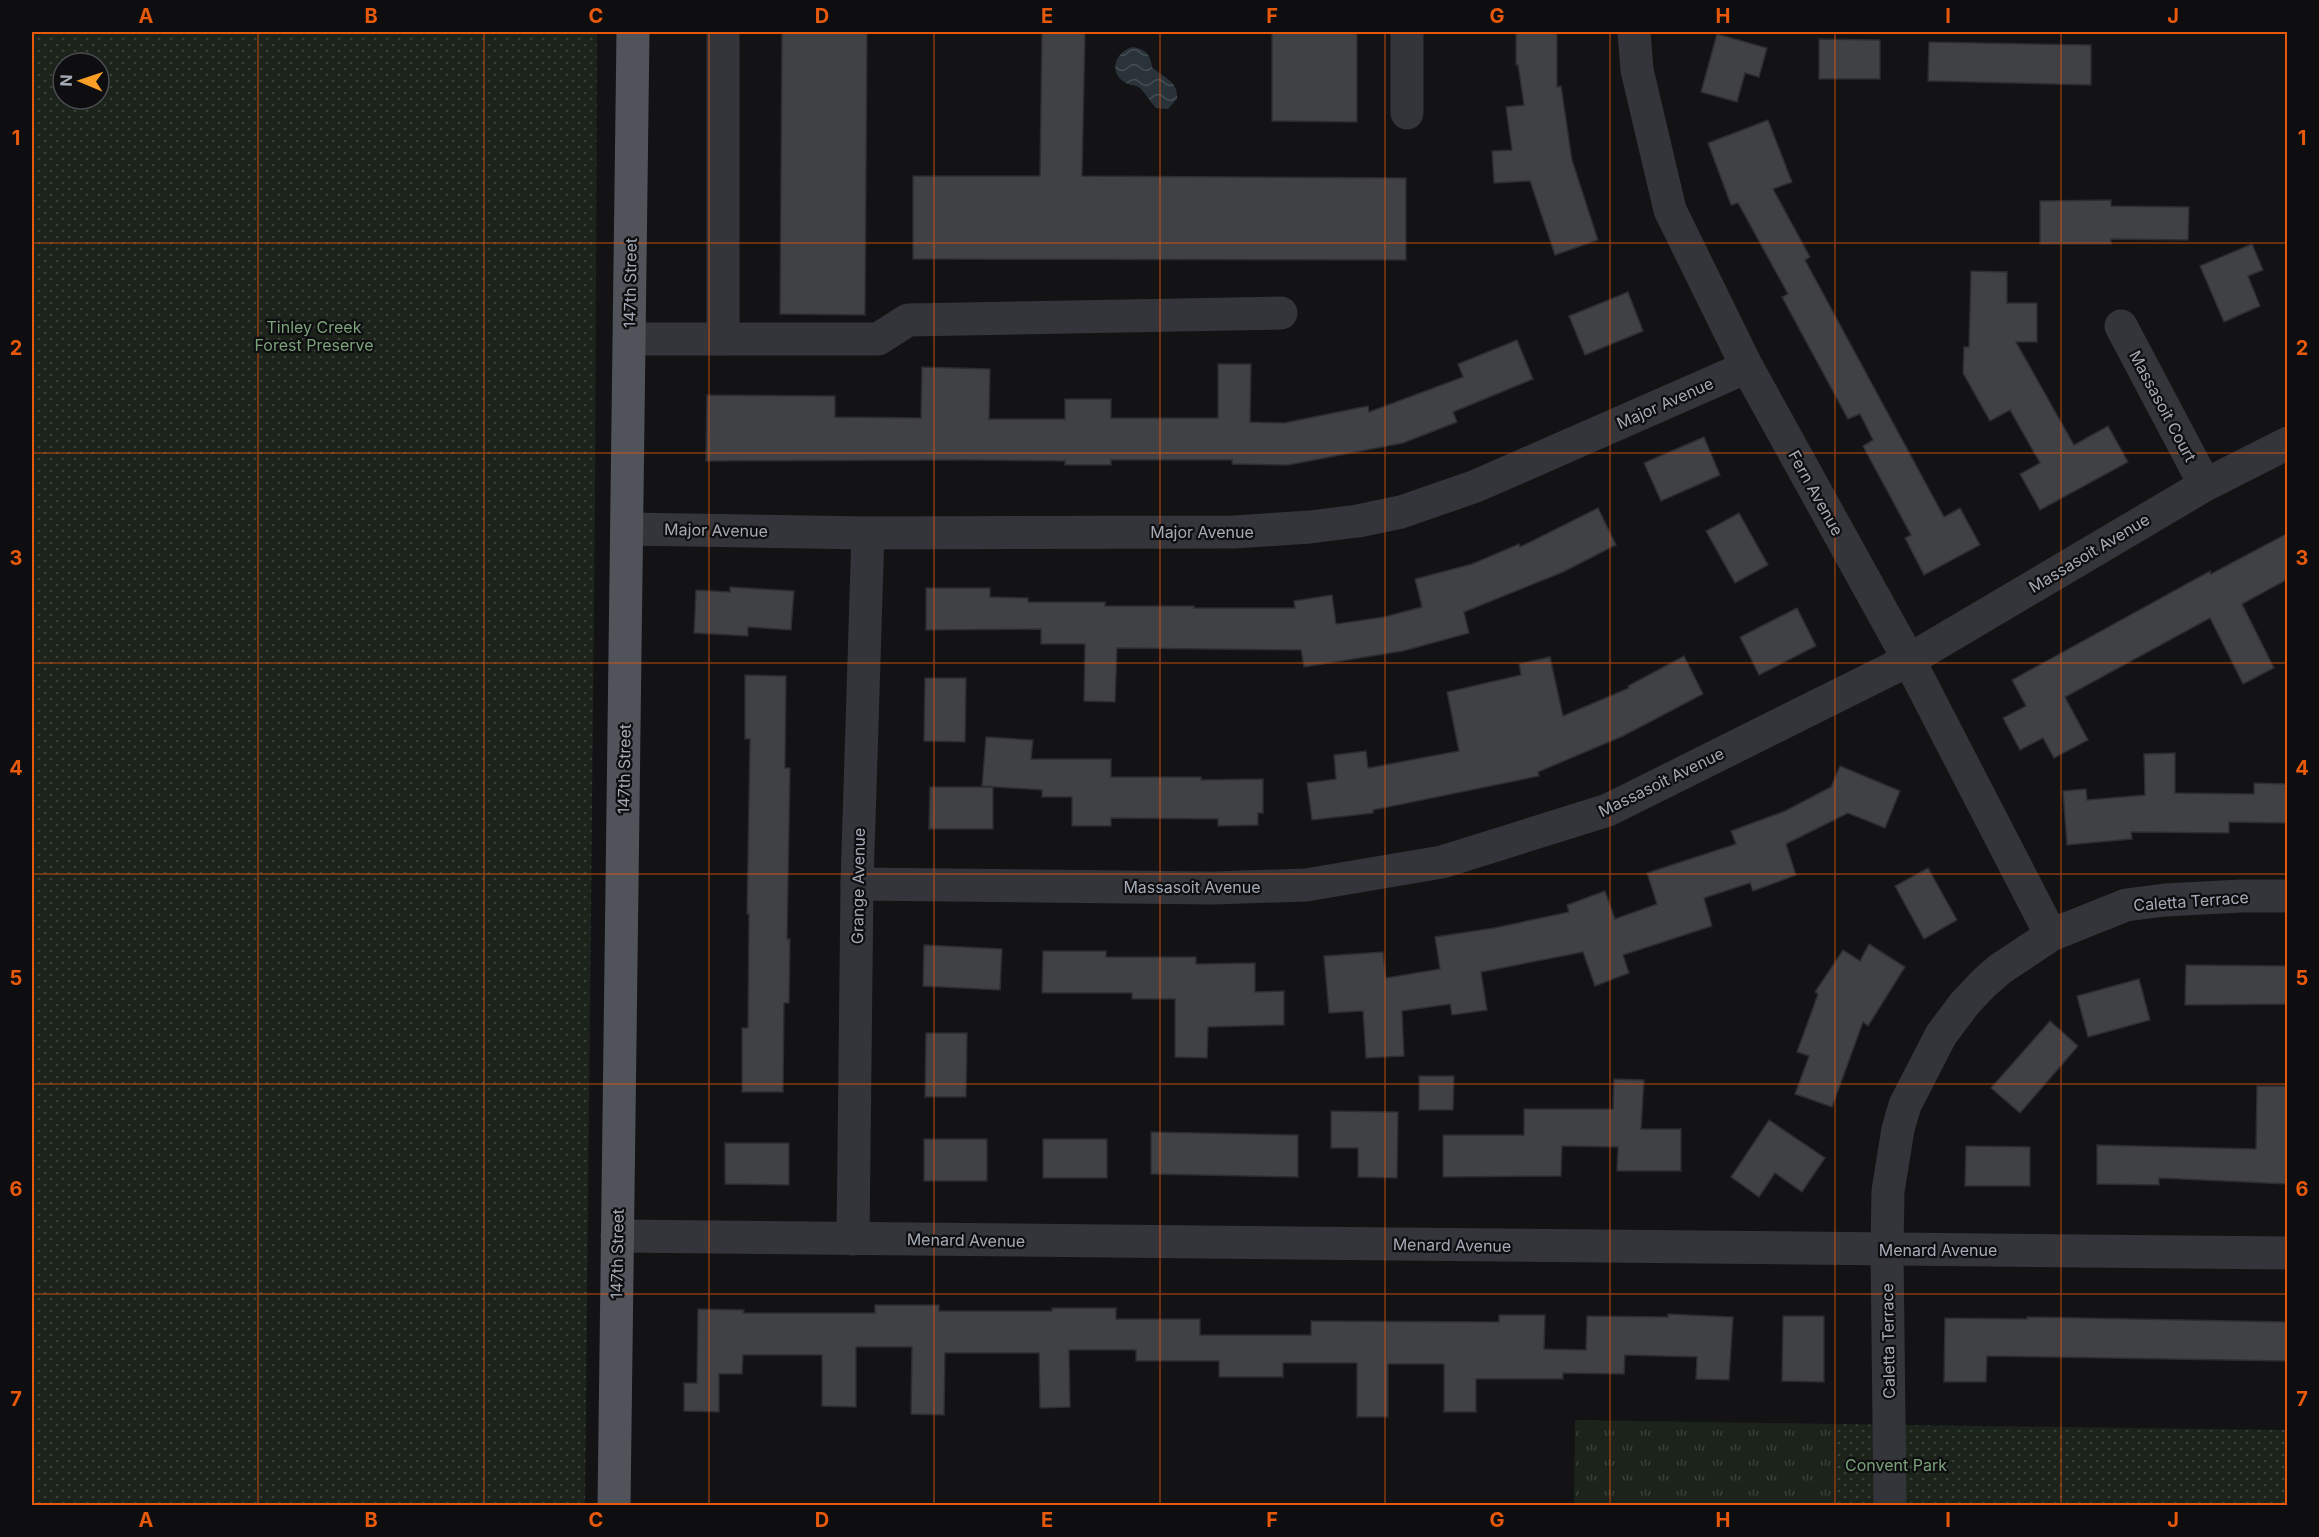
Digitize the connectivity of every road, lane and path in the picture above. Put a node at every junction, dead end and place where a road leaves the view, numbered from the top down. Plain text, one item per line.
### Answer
1 (633, 32) edge
2 (723, 32) edge
3 (1407, 32) edge
4 (1634, 32) edge
5 (1407, 113) dead end
6 (1281, 312) dead end
7 (2121, 326) dead end
8 (630, 339) junction
9 (723, 339) junction
10 (1747, 367) junction
11 (2288, 443) edge
12 (2205, 485) junction
13 (627, 529) junction
14 (868, 533) junction
15 (1909, 660) junction
16 (857, 884) junction
17 (2288, 896) edge
18 (2051, 935) junction
19 (617, 1236) junction
20 (853, 1239) junction
21 (1887, 1250) junction
22 (2288, 1253) edge
23 (1890, 1490) edge
24 (614, 1506) edge

1 - 8 main road, 147th Street
2 - 9 street
3 - 5 street
4 - 10 street, Fern Avenue
6 - 9 street
7 - 12 street, Massasoit Court
8 - 9 street
8 - 13 main road, 147th Street
10 - 14 street, Major Avenue
10 - 15 street, Fern Avenue
11 - 12 street, Massasoit Avenue
12 - 15 street, Massasoit Avenue
13 - 14 street, Major Avenue
13 - 19 main road, 147th Street
14 - 16 street, Grange Avenue
15 - 16 street, Massasoit Avenue
15 - 18 street, Fern Avenue
16 - 20 street, Grange Avenue
17 - 18 street, Caletta Terrace
18 - 21 street, Caletta Terrace
19 - 20 street, Menard Avenue
19 - 24 main road, 147th Street
20 - 21 street, Menard Avenue
21 - 22 street, Menard Avenue
21 - 23 street, Caletta Terrace

